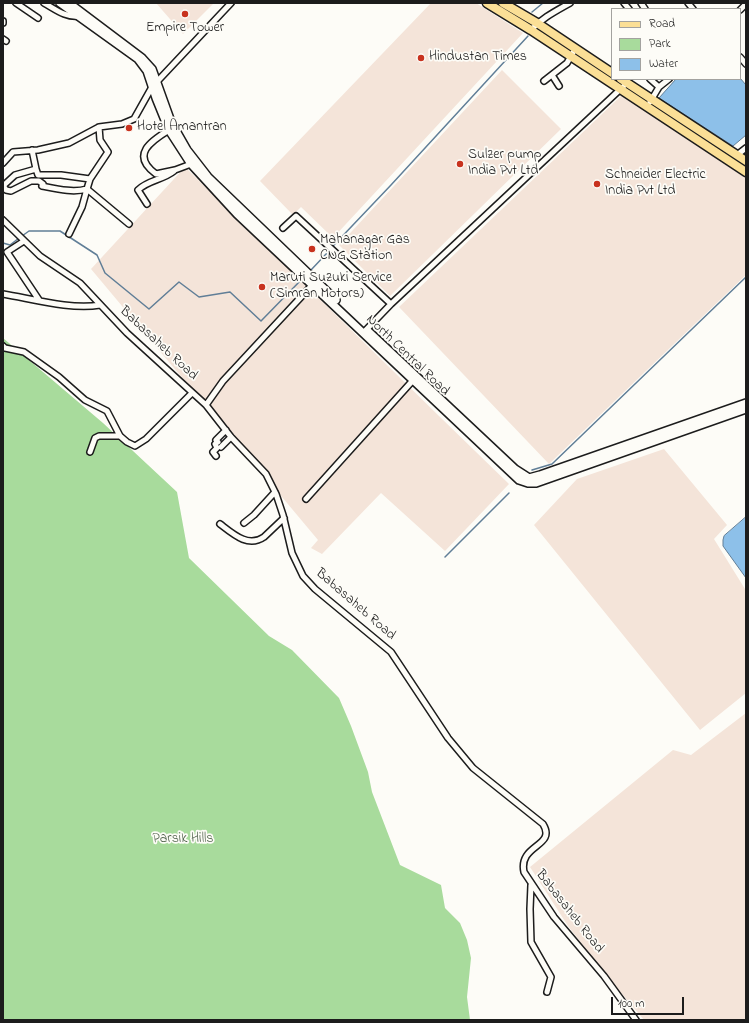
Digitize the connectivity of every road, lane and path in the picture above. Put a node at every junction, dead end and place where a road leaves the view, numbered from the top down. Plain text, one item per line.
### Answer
1 (16, 3) edge
2 (44, 3) edge
3 (60, 3) edge
4 (69, 3) edge
5 (231, 3) edge
6 (487, 3) edge
7 (503, 3) edge
8 (570, 3) edge
9 (78, 10) edge
10 (38, 18) dead end
11 (534, 27) junction
12 (575, 49) junction
13 (571, 56) junction
14 (610, 69) edge
15 (552, 75) junction
16 (651, 80) edge
17 (668, 80) edge
18 (624, 81) edge
19 (544, 82) dead end
20 (155, 85) junction
21 (559, 86) dead end
22 (659, 87) junction
23 (620, 90) junction
24 (652, 100) junction
25 (647, 108) junction
26 (99, 127) junction
27 (169, 130) junction
28 (746, 148) edge
29 (32, 150) junction
30 (737, 155) junction
31 (746, 161) edge
32 (3, 163) edge
33 (191, 164) junction
34 (36, 169) junction
35 (175, 170) junction
36 (746, 172) edge
37 (38, 175) junction
38 (90, 179) junction
39 (39, 181) junction
40 (3, 186) edge
41 (87, 189) junction
42 (147, 204) dead end
43 (3, 220) edge
44 (129, 224) dead end
45 (283, 228) dead end
46 (69, 234) dead end
47 (24, 241) junction
48 (312, 282) junction
49 (3, 294) edge
50 (39, 300) junction
51 (391, 304) junction
52 (100, 305) junction
53 (365, 331) junction
54 (3, 346) edge
55 (415, 378) junction
56 (192, 393) junction
57 (746, 403) edge
58 (206, 405) junction
59 (746, 409) edge
60 (226, 430) junction
61 (120, 436) junction
62 (231, 437) junction
63 (221, 447) dead end
64 (90, 452) dead end
65 (216, 456) dead end
66 (528, 480) junction
67 (275, 492) junction
68 (306, 498) dead end
69 (284, 518) junction
70 (244, 523) dead end
71 (220, 524) dead end
72 (531, 885) junction
73 (547, 992) dead end
74 (636, 1020) edge

1 - 10 street
2 - 9 street
3 - 9 main road, North Central Road
4 - 9 main road, North Central Road
5 - 20 street
6 - 11 main road
7 - 11 main road
8 - 11 street
9 - 20 main road, North Central Road
11 - 12 main road
11 - 13 main road
12 - 13 street
12 - 14 main road
13 - 15 street
13 - 23 main road
15 - 19 street
15 - 21 street
16 - 22 street
17 - 22 street
18 - 23 street
18 - 24 main road
20 - 26 street
20 - 27 main road, North Central Road
20 - 48 main road, North Central Road
22 - 24 street
23 - 25 main road
23 - 51 street
24 - 25 street
24 - 30 main road
25 - 36 main road
26 - 29 street
26 - 38 street
27 - 33 main road, North Central Road
27 - 35 street
28 - 30 street
29 - 32 street
29 - 34 street
30 - 31 main road
33 - 35 street
33 - 48 main road, North Central Road
34 - 37 street
34 - 40 street
35 - 42 street
37 - 38 street
37 - 39 street
38 - 41 street
39 - 40 street
39 - 41 street
41 - 44 street
41 - 46 street
43 - 47 street, Babasaheb Road
45 - 51 street
47 - 50 street
47 - 52 street, Babasaheb Road
48 - 53 main road, North Central Road
48 - 58 street
49 - 50 street
50 - 52 street
51 - 53 street
52 - 56 street, Babasaheb Road
53 - 55 main road, North Central Road
54 - 61 street
55 - 66 main road, North Central Road
55 - 68 street
56 - 58 street, Babasaheb Road
56 - 61 street
57 - 66 main road
58 - 60 street, Babasaheb Road
59 - 66 main road
60 - 62 street, Babasaheb Road
60 - 65 street
61 - 64 street
62 - 63 street
62 - 67 street, Babasaheb Road
67 - 69 street, Babasaheb Road
67 - 70 street
69 - 71 street
69 - 72 street, Babasaheb Road
72 - 73 street
72 - 74 street, Babasaheb Road

